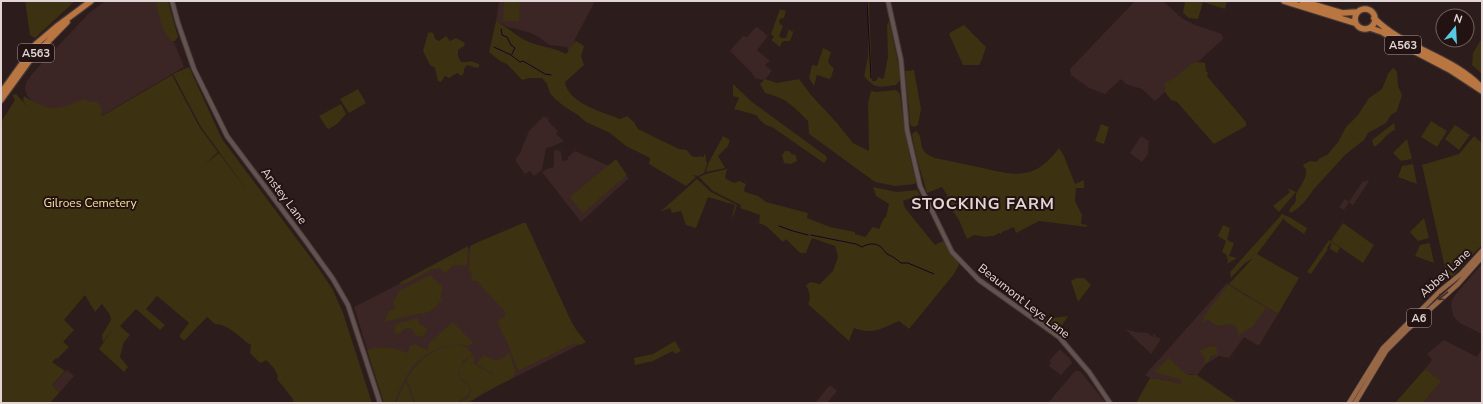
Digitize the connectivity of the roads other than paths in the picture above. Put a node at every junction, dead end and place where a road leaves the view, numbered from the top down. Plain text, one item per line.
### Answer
1 (91, 1) edge
2 (172, 1) edge
3 (888, 1) edge
4 (1284, 1) edge
5 (1302, 1) edge
6 (77, 12) junction
7 (1357, 12) junction
8 (1374, 18) junction
9 (1355, 23) junction
10 (1370, 28) junction
11 (35, 48) junction
12 (1473, 82) junction
13 (1482, 88) edge
14 (1, 93) edge
15 (1482, 98) edge
16 (1, 100) edge
17 (1482, 252) edge
18 (1482, 258) edge
19 (1371, 371) junction
20 (380, 403) edge
21 (1110, 403) edge
22 (1349, 403) edge
23 (1355, 403) edge

1 - 6 highway, A563
2 - 20 street, Anstey Lane
3 - 21 street, Beaumont Leys Lane
4 - 9 highway
5 - 7 highway
6 - 11 highway, A563
6 - 11 highway, A563
7 - 8 highway
7 - 9 highway
8 - 10 highway
8 - 12 highway, A563
9 - 10 highway
10 - 12 highway, A563
11 - 14 highway, A563
11 - 16 highway, A563
12 - 13 highway
12 - 15 highway
17 - 19 main road, Abbey Lane / A6
18 -> 19 main road, Abbey Lane / A6
19 - 22 main road, Abbey Lane / A6
19 - 23 main road, Abbey Lane / A6

